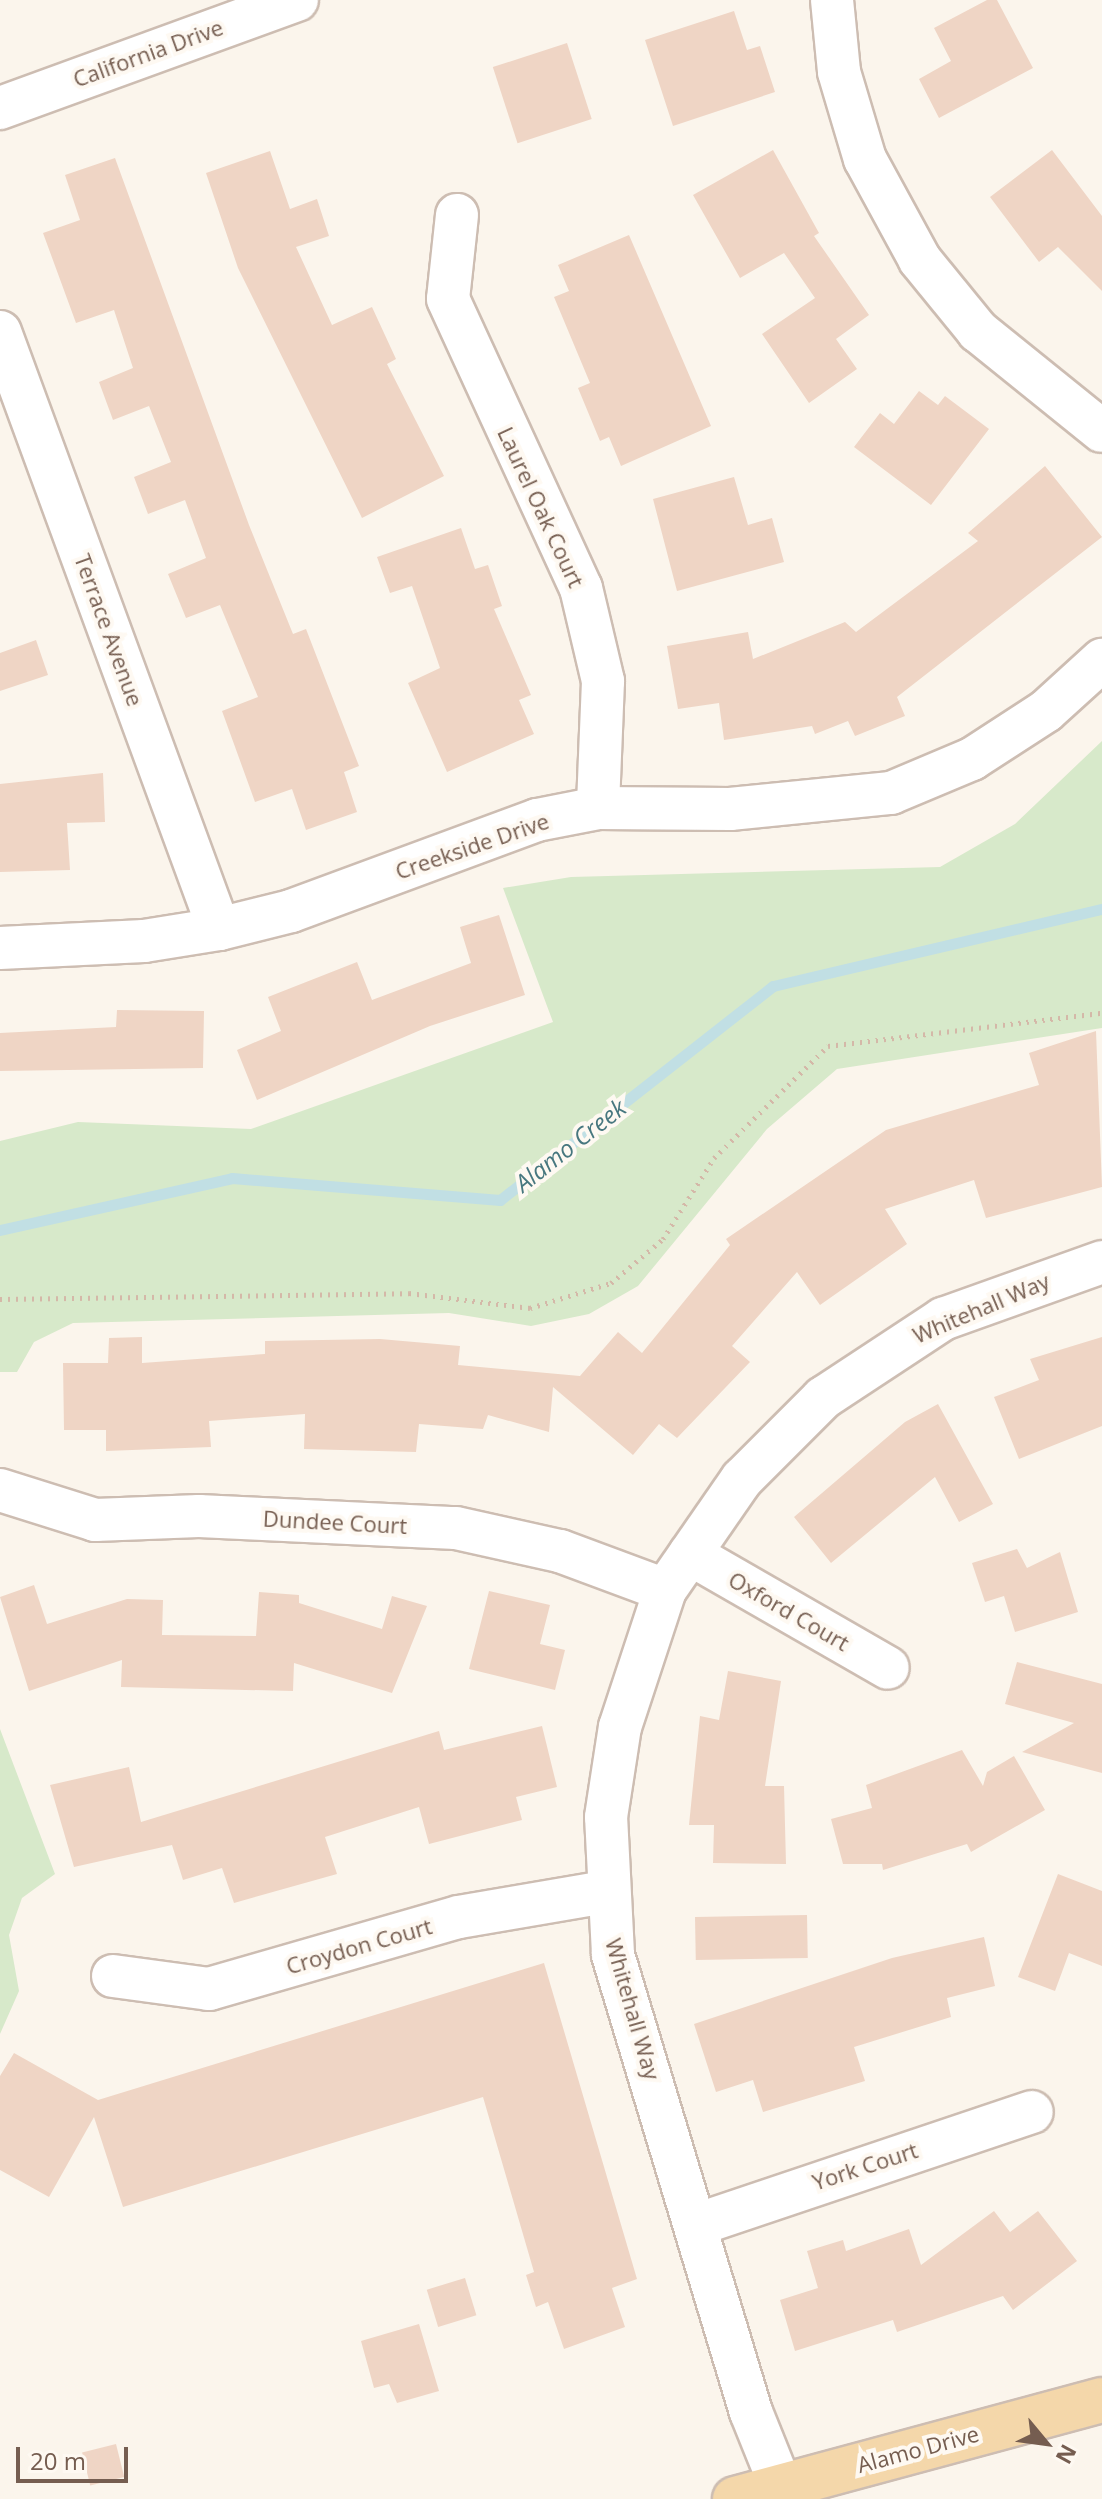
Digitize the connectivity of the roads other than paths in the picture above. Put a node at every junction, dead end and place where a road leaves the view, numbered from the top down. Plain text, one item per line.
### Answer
1 (297, 0) edge
2 (832, 0) edge
3 (0, 108) edge
4 (457, 215) dead end
5 (0, 332) edge
6 (1102, 431) edge
7 (1102, 660) edge
8 (598, 808) junction
9 (219, 929) junction
10 (0, 948) edge
11 (1102, 1262) edge
12 (0, 1490) edge
13 (690, 1554) junction
14 (665, 1590) junction
15 (888, 1668) dead end
16 (605, 1892) junction
17 (113, 1976) dead end
18 (1032, 2112) dead end
19 (699, 2224) junction
20 (1102, 2400) edge
21 (785, 2492) edge
22 (735, 2499) edge

1 - 3 street, California Drive
2 - 6 street
4 - 8 street, Laurel Oak Court
5 - 9 street, Terrace Avenue
7 - 8 street, Creekside Drive
8 - 9 street, Creekside Drive
9 - 10 street, Creekside Drive
11 - 13 street, Whitehall Way
12 - 14 street, Dundee Court
13 - 14 street, Whitehall Way
13 - 15 street, Oxford Court
14 - 16 street, Whitehall Way
16 - 17 street, Croydon Court
16 - 19 street, Whitehall Way
18 - 19 street, York Court
19 - 21 street, Whitehall Way
20 - 21 main road, Alamo Drive
21 - 22 main road, Alamo Drive

